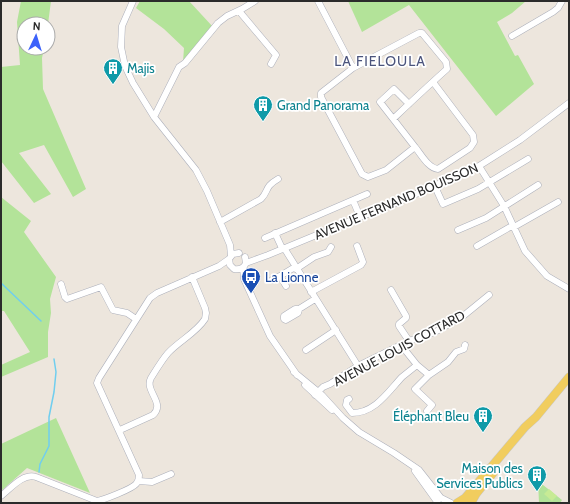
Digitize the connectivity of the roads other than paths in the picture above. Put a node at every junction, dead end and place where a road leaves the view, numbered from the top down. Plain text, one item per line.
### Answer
1 (133, 1) edge
2 (255, 1) edge
3 (318, 1) edge
4 (562, 1) edge
5 (239, 11) junction
6 (512, 36) dead end
7 (271, 64) dead end
8 (353, 68) junction
9 (433, 82) junction
10 (569, 103) edge
11 (409, 104) junction
12 (154, 117) junction
13 (394, 118) junction
14 (415, 147) junction
15 (528, 159) dead end
16 (479, 166) junction
17 (278, 179) dead end
18 (489, 182) junction
19 (538, 185) dead end
20 (437, 191) dead end
21 (367, 194) dead end
22 (353, 200) junction
23 (558, 202) dead end
24 (504, 206) junction
25 (360, 217) junction
26 (220, 222) junction
27 (514, 227) junction
28 (458, 230) dead end
29 (276, 233) junction
30 (265, 238) dead end
31 (230, 245) junction
32 (358, 246) dead end
33 (476, 246) dead end
34 (331, 247) dead end
35 (284, 248) junction
36 (230, 258) junction
37 (240, 263) junction
38 (219, 266) junction
39 (296, 268) junction
40 (280, 276) junction
41 (192, 277) junction
42 (272, 280) dead end
43 (61, 284) dead end
44 (286, 286) dead end
45 (569, 288) edge
46 (391, 290) dead end
47 (311, 292) junction
48 (489, 295) dead end
49 (315, 298) junction
50 (299, 309) dead end
51 (136, 319) junction
52 (336, 330) junction
53 (409, 341) junction
54 (401, 345) junction
55 (466, 345) dead end
56 (306, 350) dead end
57 (417, 364) junction
58 (358, 366) junction
59 (429, 375) junction
60 (569, 377) edge
61 (318, 395) junction
62 (349, 399) dead end
63 (427, 411) dead end
64 (120, 430) junction
65 (511, 447) junction
66 (409, 464) junction
67 (170, 474) dead end
68 (139, 481) junction
69 (1, 496) edge
70 (110, 500) edge
71 (438, 503) edge
72 (451, 503) edge
73 (455, 503) edge
74 (471, 503) edge

1 - 12 street
2 - 5 street
3 - 8 street
4 - 6 street
5 - 7 street
5 - 12 street
8 - 9 street
8 - 14 street
9 - 11 street
9 - 14 street
10 - 16 street, AVENUE FERNAND BOUISSON
11 - 13 street
11 - 13 street
12 - 26 street
13 - 14 street
15 - 18 street
16 - 18 street
16 - 25 street, AVENUE FERNAND BOUISSON
17 - 26 street
18 - 20 street
18 - 24 street
19 - 24 street
21 - 22 street
22 - 25 street
22 - 29 street
23 - 27 street
24 - 27 street
24 - 28 street
25 - 35 street, AVENUE FERNAND BOUISSON
26 - 31 street
27 - 33 street
27 - 45 street
29 - 30 street
29 - 35 street
31 - 36 street
31 - 37 street
32 - 47 street
34 - 39 street
35 - 37 street, AVENUE FERNAND BOUISSON
35 - 39 street
36 - 37 street
36 - 37 street
36 - 38 street
37 - 38 street, AVENUE FERNAND BOUISSON
37 - 61 street
38 - 41 street
39 - 40 street
39 - 47 street
40 - 42 street
40 - 44 street
41 - 51 street
41 - 64 street
43 - 51 street
46 - 53 street
47 - 49 street
48 - 53 street, AVENUE LOUIS COTTARD
49 - 50 street
49 - 52 street
51 - 64 street
52 - 56 street
52 - 58 street
53 - 54 street, AVENUE LOUIS COTTARD
54 - 57 street
54 - 58 street, AVENUE LOUIS COTTARD
55 - 59 street
57 - 59 street
57 - 62 street
58 - 61 street, AVENUE LOUIS COTTARD
59 - 63 street
60 - 65 main road
61 - 66 street
64 - 68 street
65 - 73 main road
65 - 74 main road
66 - 71 street
66 - 72 street
67 - 68 street
68 - 70 street
69 - 70 street

